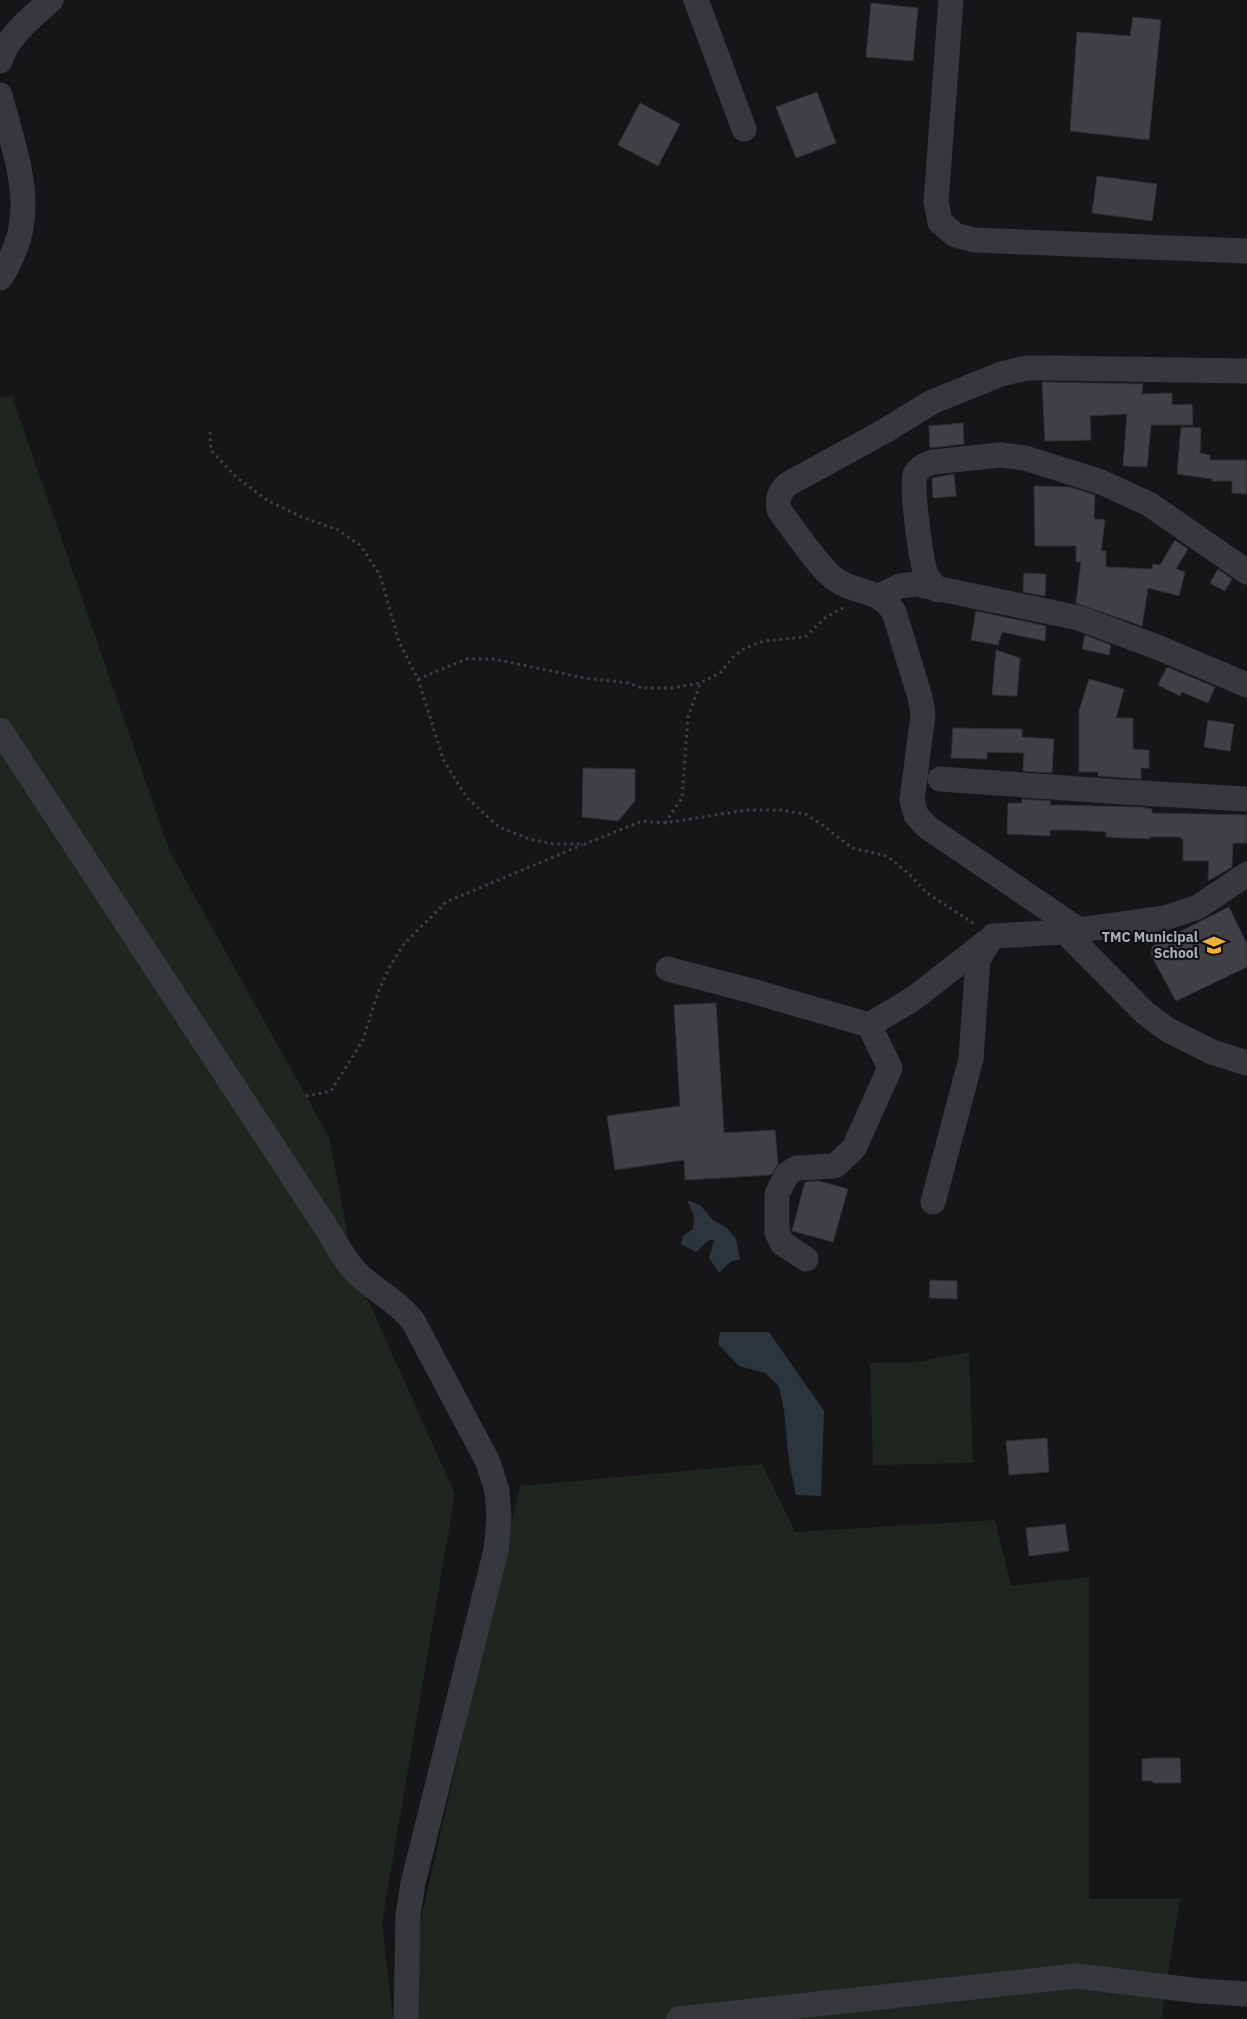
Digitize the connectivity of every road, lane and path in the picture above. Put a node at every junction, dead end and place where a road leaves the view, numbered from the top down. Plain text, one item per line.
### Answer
1 (50, 0) edge
2 (696, 0) edge
3 (951, 0) edge
4 (0, 61) edge
5 (0, 94) edge
6 (744, 129) dead end
7 (1247, 251) edge
8 (0, 278) edge
9 (1247, 371) edge
10 (210, 432) dead end
11 (1247, 572) edge
12 (938, 590) junction
13 (879, 596) junction
14 (418, 679) junction
15 (700, 683) junction
16 (1247, 685) edge
17 (0, 730) edge
18 (940, 779) dead end
19 (1247, 799) edge
20 (665, 823) junction
21 (585, 844) junction
22 (1247, 874) edge
23 (1072, 931) junction
24 (993, 936) junction
25 (668, 969) dead end
26 (869, 1025) junction
27 (1247, 1063) edge
28 (306, 1096) dead end
29 (933, 1202) dead end
30 (806, 1258) dead end
31 (1247, 1994) edge
32 (406, 2019) edge
33 (679, 2019) edge

1 - 4 street
2 - 6 street
3 - 7 street
5 - 8 street
9 - 13 street
10 - 14 path
11 - 12 street
12 - 13 street
12 - 16 street
13 - 15 path
13 - 23 street
14 - 15 path
14 - 21 path
15 - 20 path
17 - 32 street
18 - 19 street
20 - 21 path
20 - 24 path
21 - 28 path
22 - 23 street
23 - 24 street
23 - 27 street
24 - 26 street
24 - 29 street
25 - 26 street
26 - 30 street
31 - 33 street

